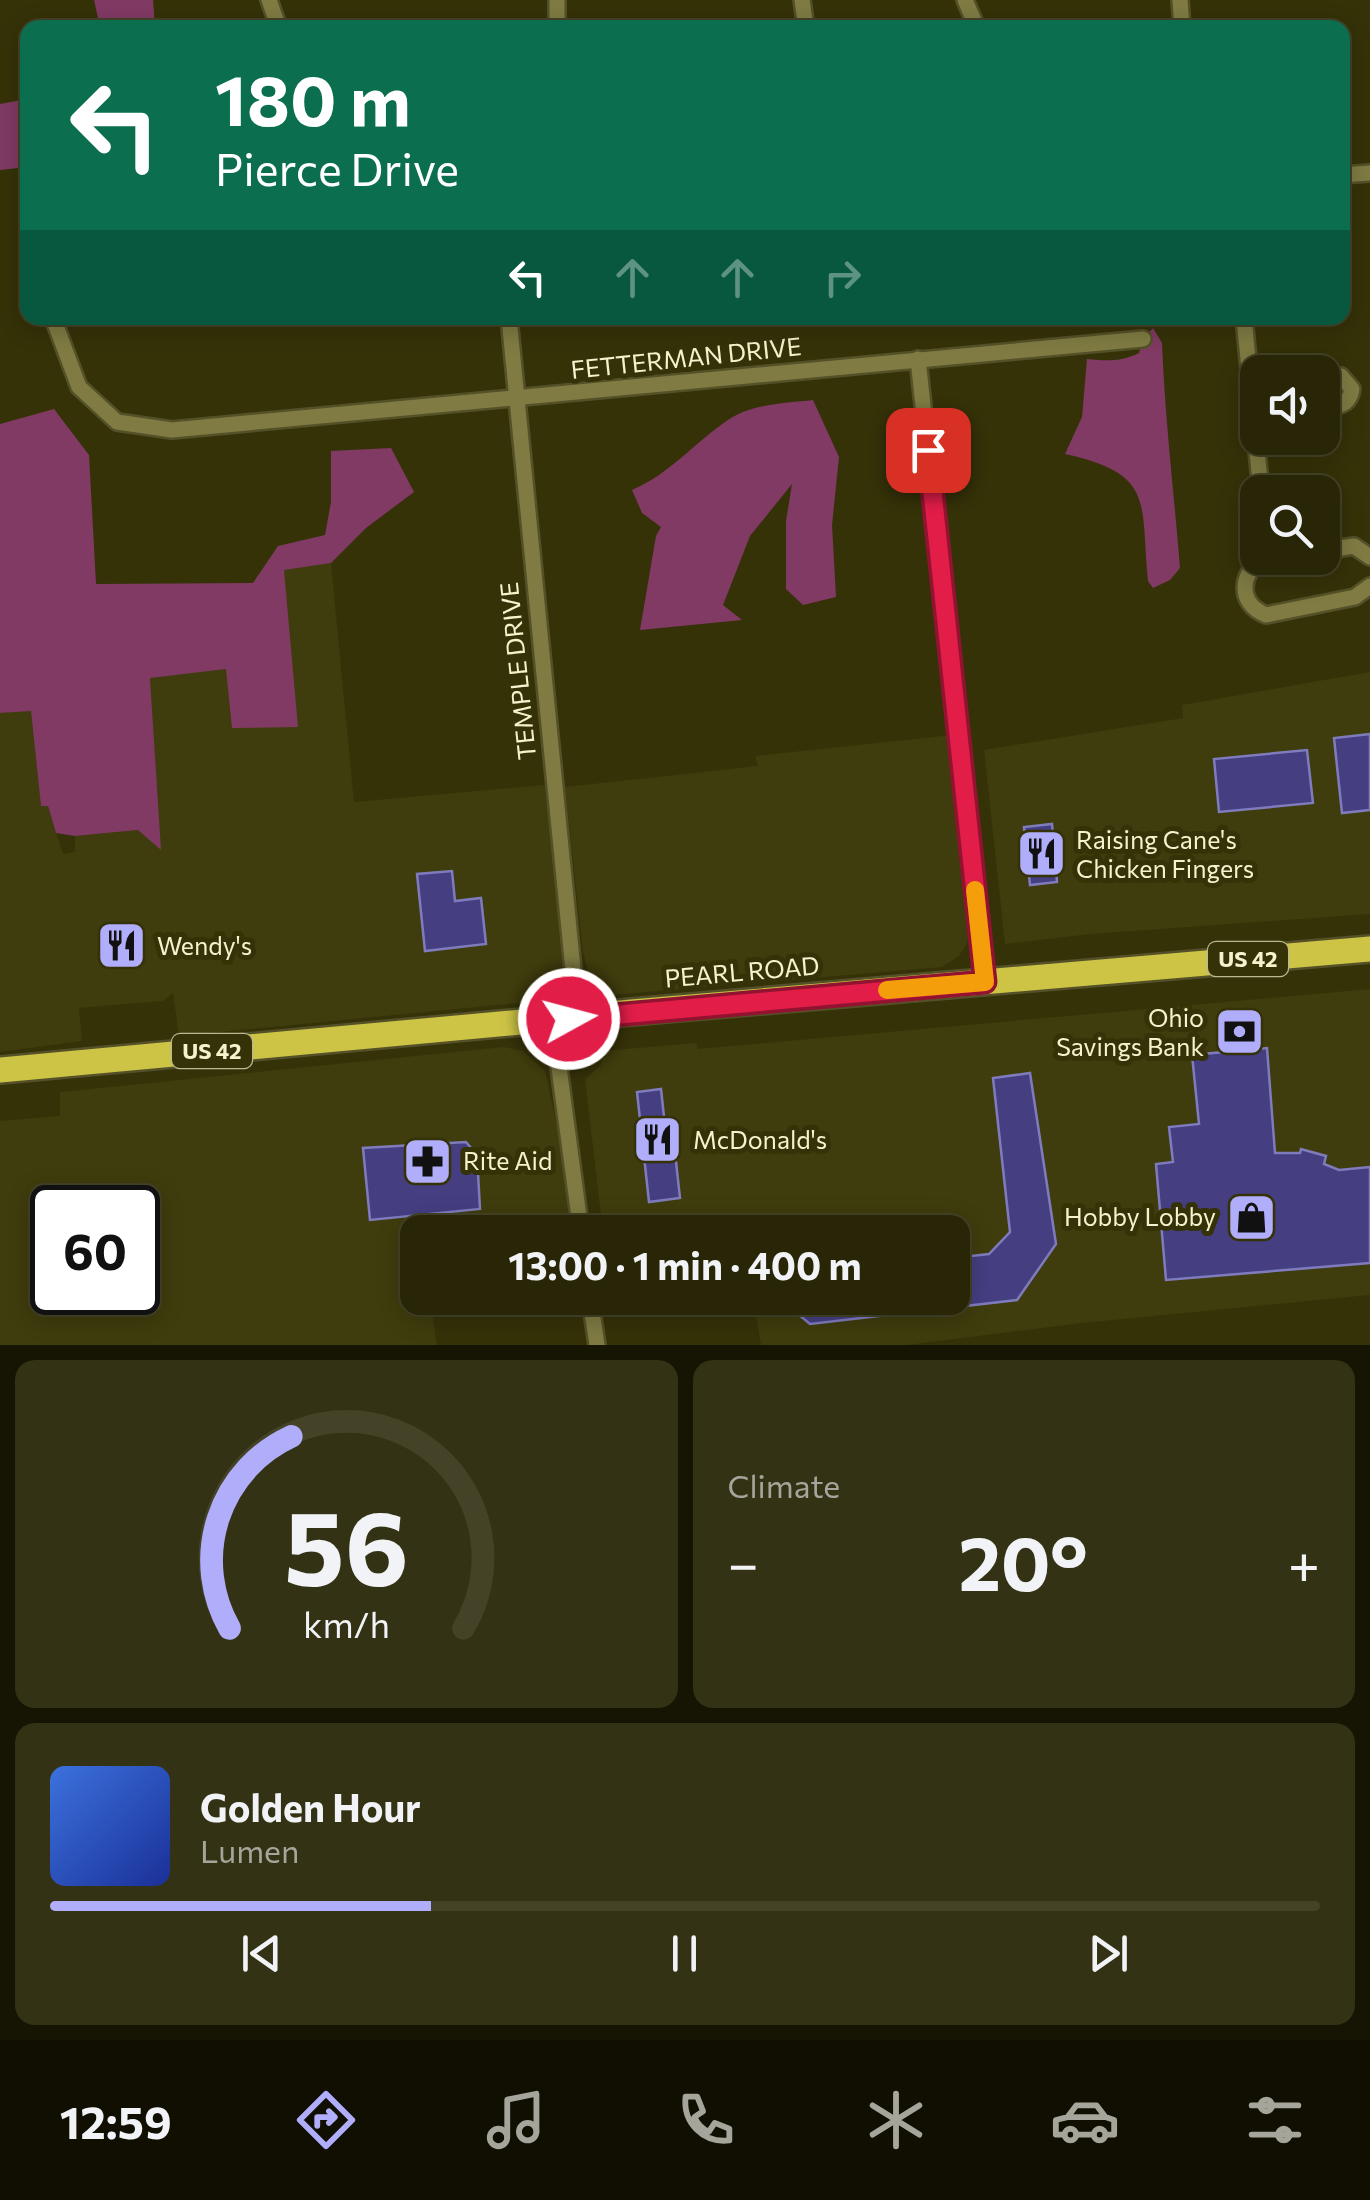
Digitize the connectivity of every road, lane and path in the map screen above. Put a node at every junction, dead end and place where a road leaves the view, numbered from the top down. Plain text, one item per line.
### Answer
1 (56, 325) edge
2 (510, 325) edge
3 (1245, 325) edge
4 (1143, 339) dead end
5 (1249, 355) edge
6 (918, 359) junction
7 (1340, 376) edge
8 (517, 400) junction
9 (1340, 404) edge
10 (1340, 548) edge
11 (1370, 558) edge
12 (1247, 575) edge
13 (1370, 586) edge
14 (1370, 949) edge
15 (985, 982) junction
16 (569, 1019) junction
17 (0, 1070) edge
18 (579, 1215) edge
19 (593, 1315) edge
20 (597, 1345) edge

1 - 8 street, FETTERMAN DRIVE
2 - 8 street, TEMPLE DRIVE
3 - 5 street
4 - 6 street, FETTERMAN DRIVE
6 - 8 street, FETTERMAN DRIVE
6 - 15 street
7 - 9 street
8 - 16 street, TEMPLE DRIVE
10 - 11 street
12 - 13 street
14 - 15 main road, PEARL ROAD / US 42
15 - 16 main road, PEARL ROAD / US 42
16 - 17 main road, PEARL ROAD / US 42
16 - 18 street, TEMPLE DRIVE
19 - 20 street

